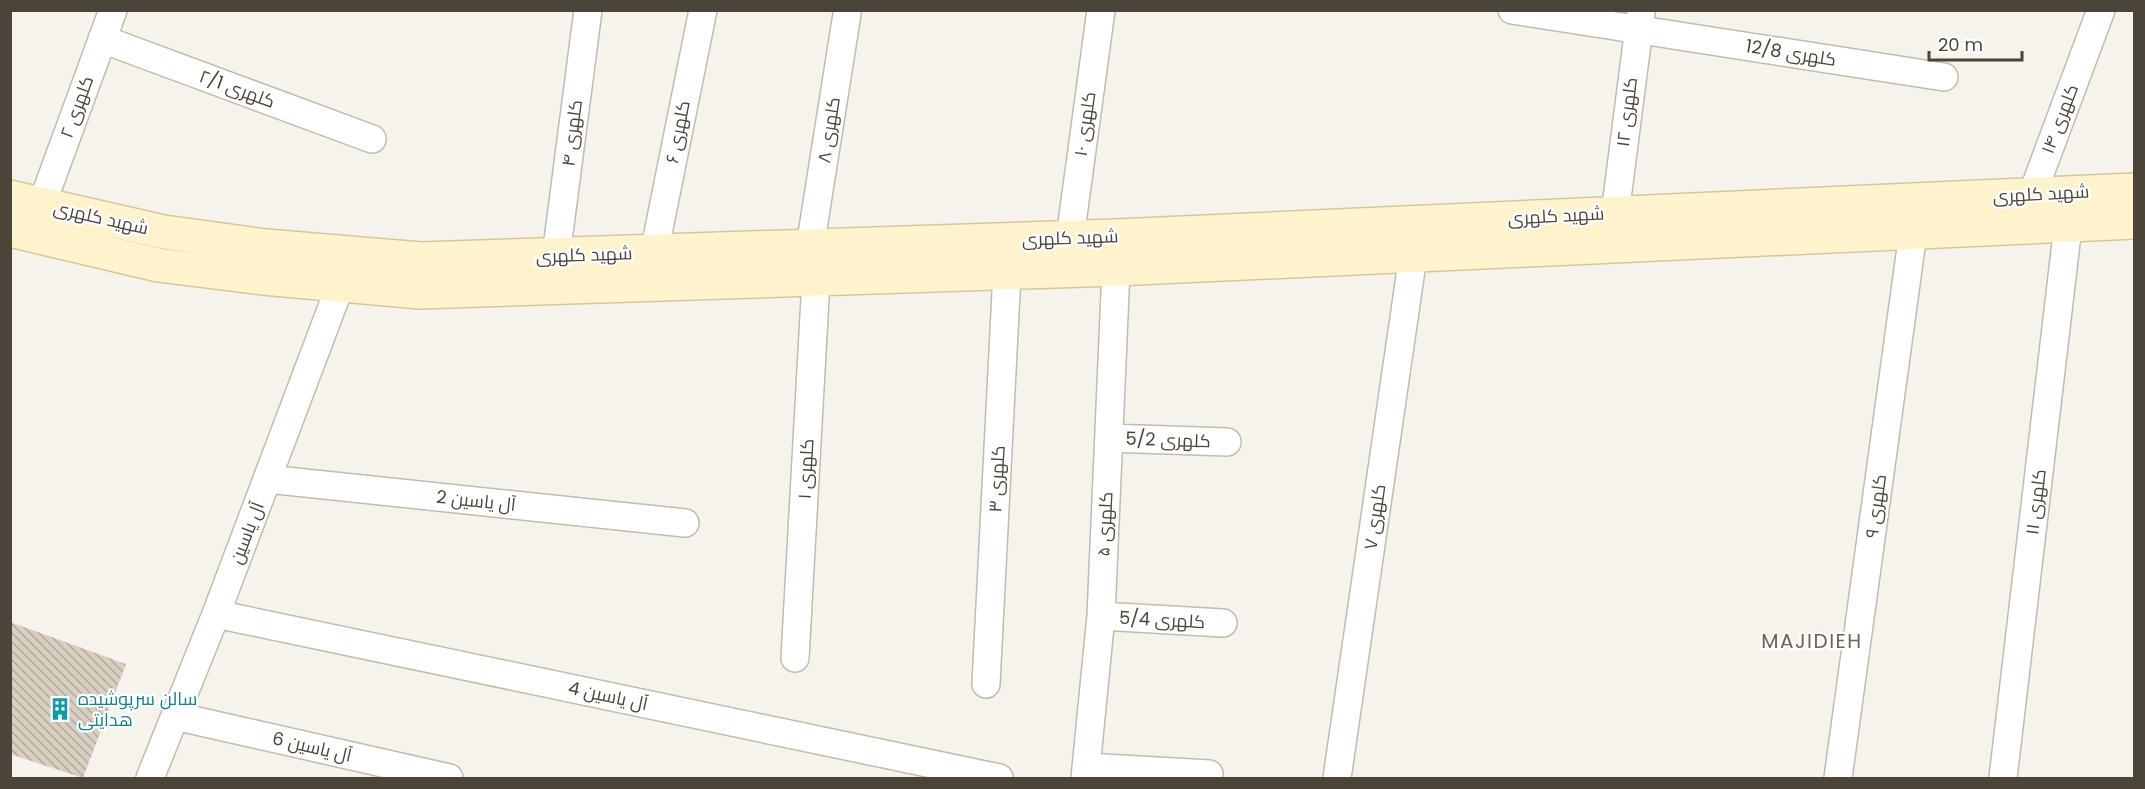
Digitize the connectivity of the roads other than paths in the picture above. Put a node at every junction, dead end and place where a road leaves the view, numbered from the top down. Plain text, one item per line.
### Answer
1 (113, 10) edge
2 (588, 10) edge
3 (703, 10) edge
4 (1101, 10) edge
5 (1512, 10) edge
6 (2101, 10) edge
7 (847, 14) dead end
8 (1639, 20) edge
9 (102, 39) junction
10 (1944, 77) dead end
11 (372, 139) dead end
12 (2134, 190) edge
13 (2032, 195) junction
14 (10, 196) edge
15 (42, 204) junction
16 (1615, 213) junction
17 (2134, 222) edge
18 (2068, 225) junction
19 (10, 230) edge
20 (1913, 233) junction
21 (1070, 238) junction
22 (810, 247) junction
23 (343, 253) junction
24 (654, 253) junction
25 (556, 256) junction
26 (1413, 256) junction
27 (1116, 269) junction
28 (1007, 273) junction
29 (816, 280) junction
30 (340, 286) junction
31 (1109, 438) junction
32 (1227, 442) dead end
33 (267, 479) junction
34 (685, 523) dead end
35 (216, 614) junction
36 (1101, 616) junction
37 (1222, 623) dead end
38 (795, 658) dead end
39 (986, 684) dead end
40 (174, 716) junction
41 (1085, 773) edge
42 (1209, 774) dead end
43 (150, 778) edge
44 (449, 778) edge
45 (999, 778) edge
46 (1337, 778) edge
47 (1838, 778) edge
48 (2003, 778) edge

1 - 9 street, کلهری ۲
2 - 25 street, کلهری ۴
3 - 24 street, کلهری ۶
4 - 21 street, کلهری ۱۰
5 - 8 street, کلهری 12/8
6 - 13 street, کلهری ۱۴
7 - 22 street, کلهری ۸
8 - 10 street, کلهری 12/8
8 - 16 street, کلهری ۱۲
9 - 11 street, کلهری ۲/1
9 - 15 street, کلهری ۲
12 - 13 main road, شهید کلهری
13 - 16 main road, شهید کلهری
14 - 15 main road, شهید کلهری
15 - 23 main road, شهید کلهری
16 - 21 main road, شهید کلهری
17 - 18 main road, شهید کلهری
18 - 20 main road, شهید کلهری
18 - 48 street, کلهری ۱۱
19 - 30 main road, شهید کلهری
20 - 26 main road, شهید کلهری
20 - 47 street, کلهری ۹
21 - 22 main road, شهید کلهری
22 - 24 main road, شهید کلهری
23 - 25 main road, شهید کلهری
23 - 30 main road
24 - 25 main road, شهید کلهری
26 - 27 main road, شهید کلهری
26 - 46 street, کلهری ۷
27 - 28 main road, شهید کلهری
27 - 31 street, کلهری ۵
28 - 29 main road, شهید کلهری
28 - 39 street, کلهری ۳
29 - 30 main road, شهید کلهری
29 - 38 street, کلهری ۱
30 - 33 street, آل یاسین
31 - 32 street, کلهری 5/2
31 - 36 street, کلهری ۵
33 - 34 street, آل یاسین 2
33 - 35 street, آل یاسین
35 - 40 street, آل یاسین
35 - 45 street, آل یاسین 4
36 - 37 street, کلهری 5/4
36 - 41 street, کلهری ۵
40 - 43 street, آل یاسین
40 - 44 street, آل یاسین 6
41 - 42 street

